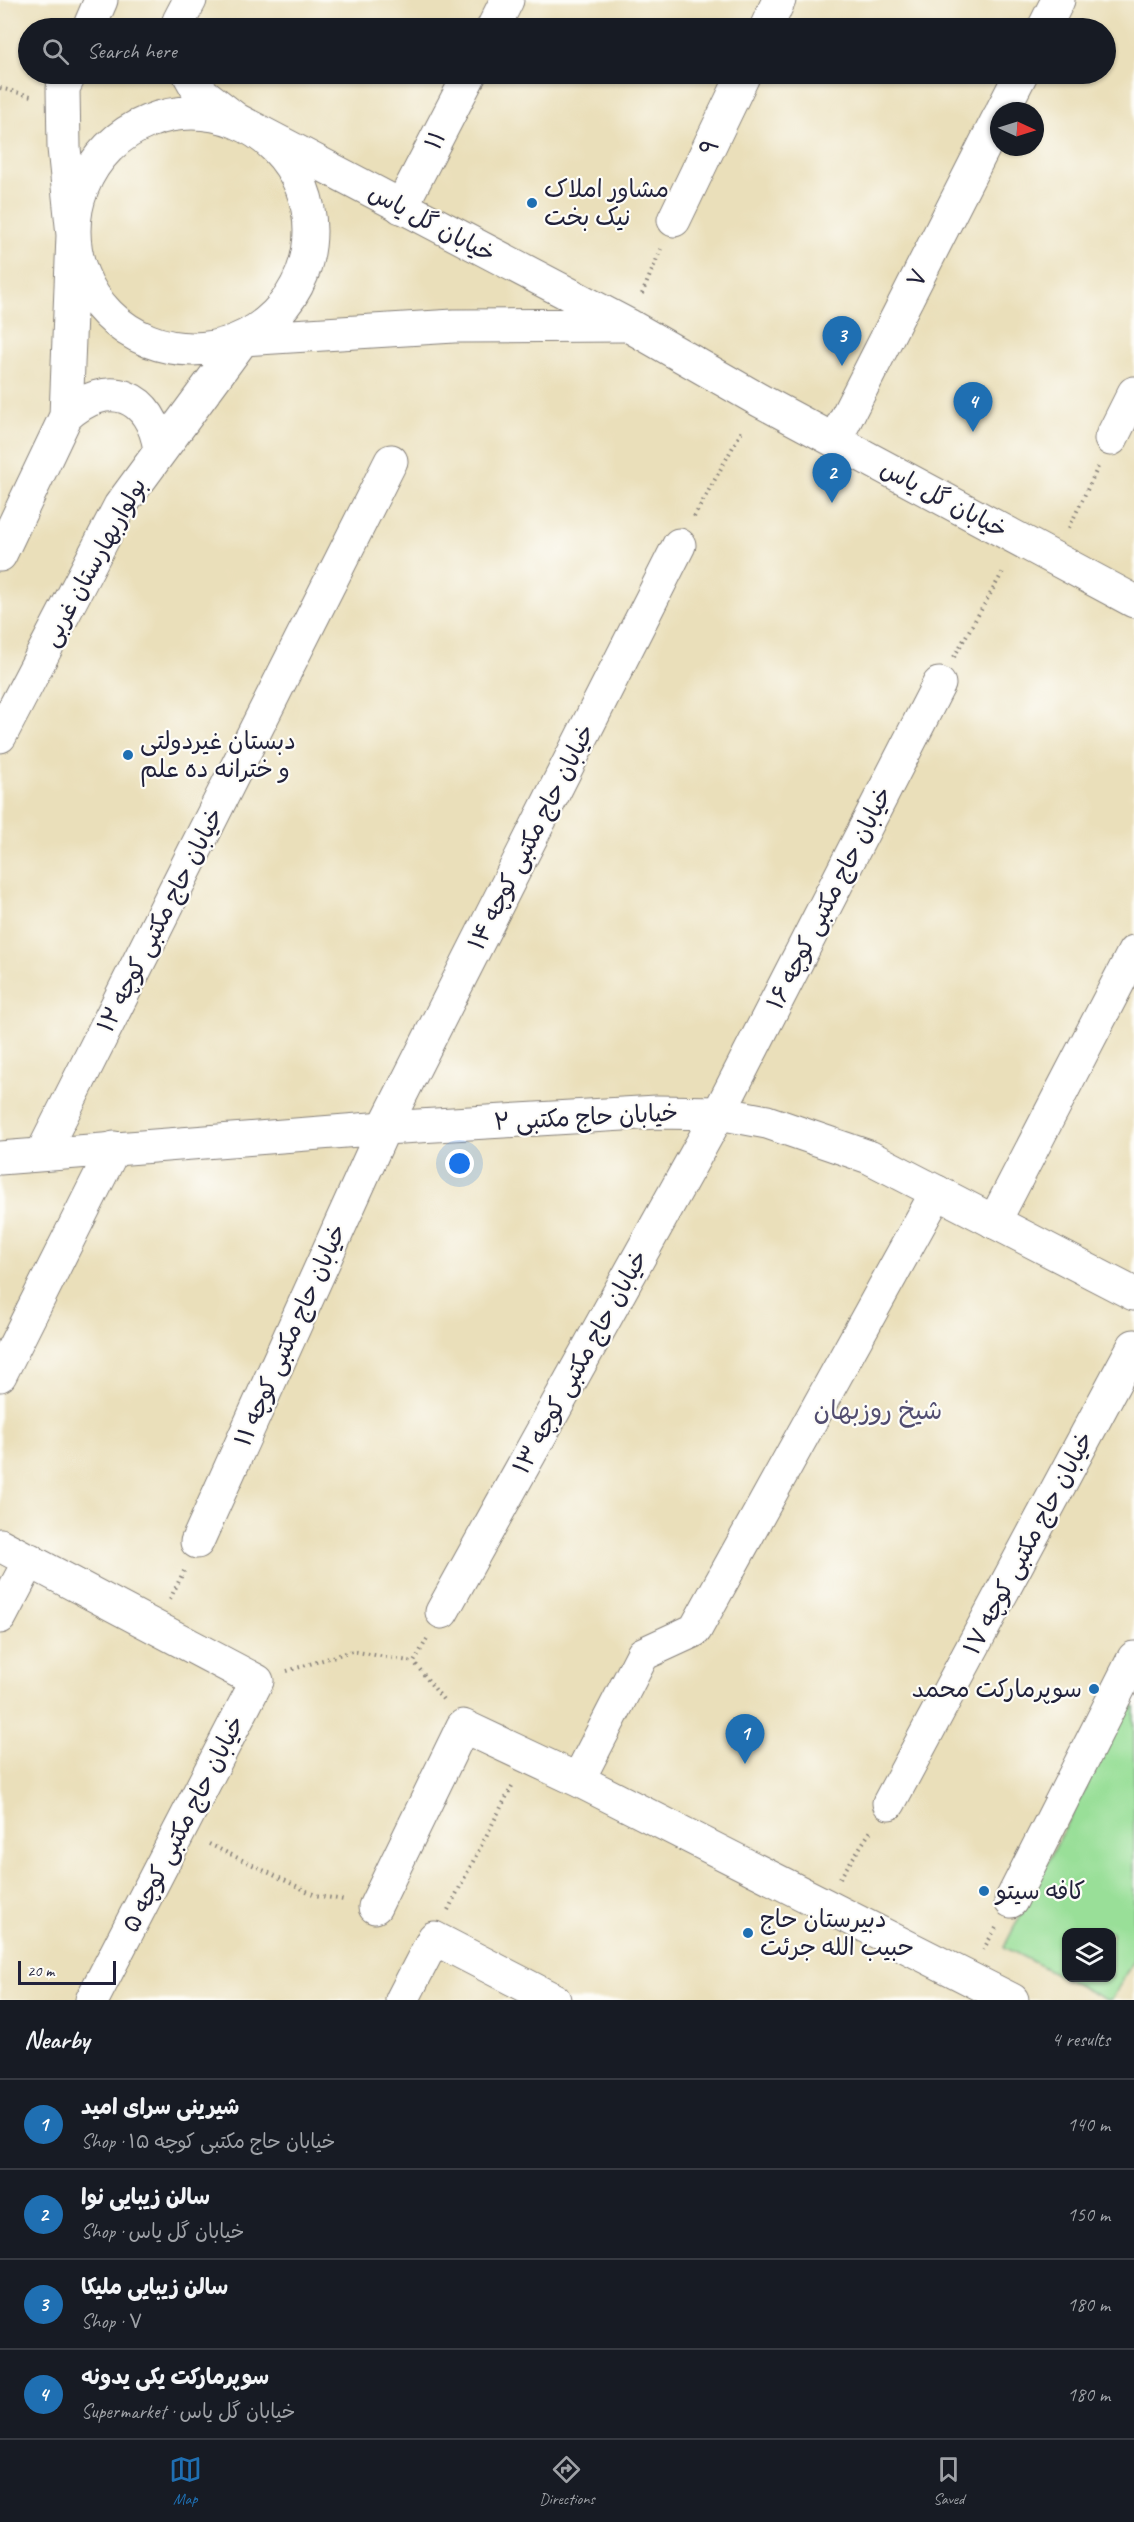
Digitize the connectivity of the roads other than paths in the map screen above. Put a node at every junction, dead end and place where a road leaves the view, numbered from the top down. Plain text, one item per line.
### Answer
1 (101, 0) edge
2 (190, 0) edge
3 (507, 0) edge
4 (779, 0) edge
5 (1058, 0) edge
6 (93, 18) edge
7 (181, 18) edge
8 (498, 18) edge
9 (770, 18) edge
10 (1049, 18) edge
11 (65, 84) edge
12 (195, 84) edge
13 (465, 84) edge
14 (739, 84) edge
15 (1016, 84) edge
16 (1007, 102) edge
17 (237, 120) junction
18 (990, 135) edge
19 (401, 207) junction
20 (674, 220) road end
21 (73, 235) junction
22 (628, 325) junction
23 (243, 339) junction
24 (1134, 393) edge
25 (66, 416) junction
26 (1111, 439) road end
27 (835, 440) junction
28 (160, 450) junction
29 (391, 461) dead end
30 (679, 545) road end
31 (0, 555) edge
32 (1134, 601) edge
33 (939, 684) road end
34 (0, 736) edge
35 (1134, 952) edge
36 (719, 1113) junction
37 (384, 1128) junction
38 (114, 1148) junction
39 (42, 1154) junction
40 (0, 1158) edge
41 (937, 1192) junction
42 (994, 1222) junction
43 (1134, 1294) edge
44 (1134, 1346) edge
45 (0, 1375) edge
46 (197, 1542) road end
47 (0, 1545) edge
48 (30, 1560) junction
49 (442, 1612) road end
50 (0, 1617) edge
51 (1134, 1658) edge
52 (578, 1780) junction
53 (889, 1803) road end
54 (1011, 1901) road end
55 (375, 1907) road end
56 (92, 2000) edge
57 (402, 2000) edge
58 (554, 2000) edge
59 (1012, 2000) edge

1 - 6 street
2 - 7 street
3 - 8 street
4 - 9 street
5 - 10 street
11 - 21 street
12 - 17 street
13 - 19 street, ۱۱
14 - 20 street, ۹
15 - 16 street
17 - 19 street, خیابان گل یاس
17 - 21 street
17 - 23 street
18 - 27 street, ۷
19 - 22 street, خیابان گل یاس
21 - 23 street
21 - 25 street
22 - 23 street
22 - 27 street, خیابان گل یاس
23 - 28 street, بولواربهارستان غربی
24 - 26 street
25 - 28 street
25 - 31 street
27 - 32 street, خیابان گل یاس
28 - 34 street, بولواربهارستان غربی
29 - 39 street, خیابان حاج مکتبی کوچه ۱۲
30 - 37 street, خیابان حاج مکتبی کوچه ۱۴
33 - 36 street, خیابان حاج مکتبی کوچه ۱۶
35 - 42 street
36 - 37 street, خیابان حاج مکتبی ۲
36 - 41 street, خیابان حاج مکتبی ۲
36 - 49 street, خیابان حاج مکتبی کوچه ۱۳
37 - 38 street, خیابان حاج مکتبی ۲
37 - 46 street, خیابان حاج مکتبی کوچه ۱۱
38 - 39 street, خیابان حاج مکتبی ۲
38 - 45 street
39 - 40 street, خیابان حاج مکتبی ۲
41 - 42 street, خیابان حاج مکتبی ۲
41 - 52 street
42 - 43 street, خیابان حاج مکتبی ۲
44 - 53 street, خیابان حاج مکتبی کوچه ۱۷
47 - 48 street
48 - 50 street
48 - 56 street, خیابان حاج مکتبی کوچه ۵
51 - 54 street
52 - 55 street
52 - 59 street
57 - 58 street

